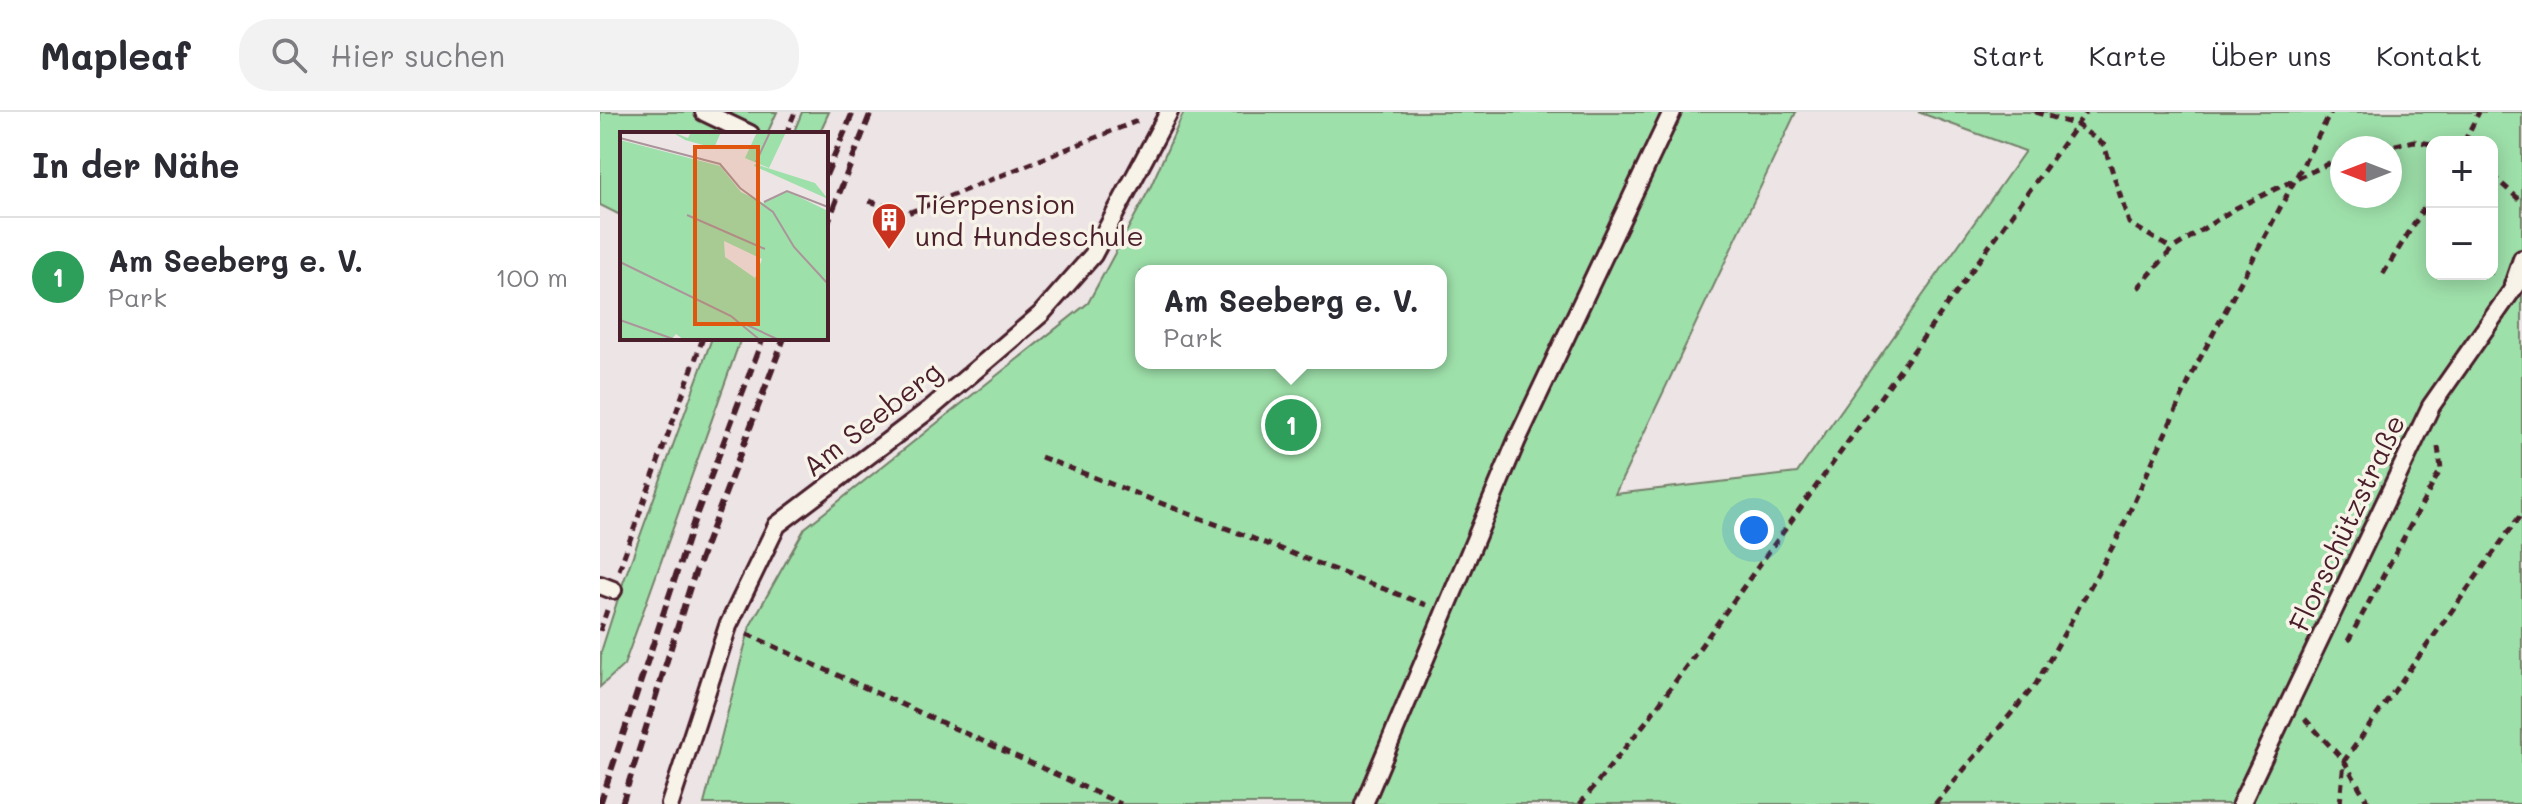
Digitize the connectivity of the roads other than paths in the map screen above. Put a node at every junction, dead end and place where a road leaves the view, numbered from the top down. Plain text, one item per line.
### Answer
1 (704, 112) edge
2 (1169, 112) edge
3 (1672, 112) edge
4 (746, 132) edge
5 (2522, 259) edge
6 (2517, 281) edge
7 (670, 804) edge
8 (1364, 804) edge
9 (2241, 804) edge

1 - 4 lane
2 - 7 lane, Am Seeberg
3 - 8 lane
5 - 6 lane, Florschützstraße
6 - 9 lane, Florschützstraße

